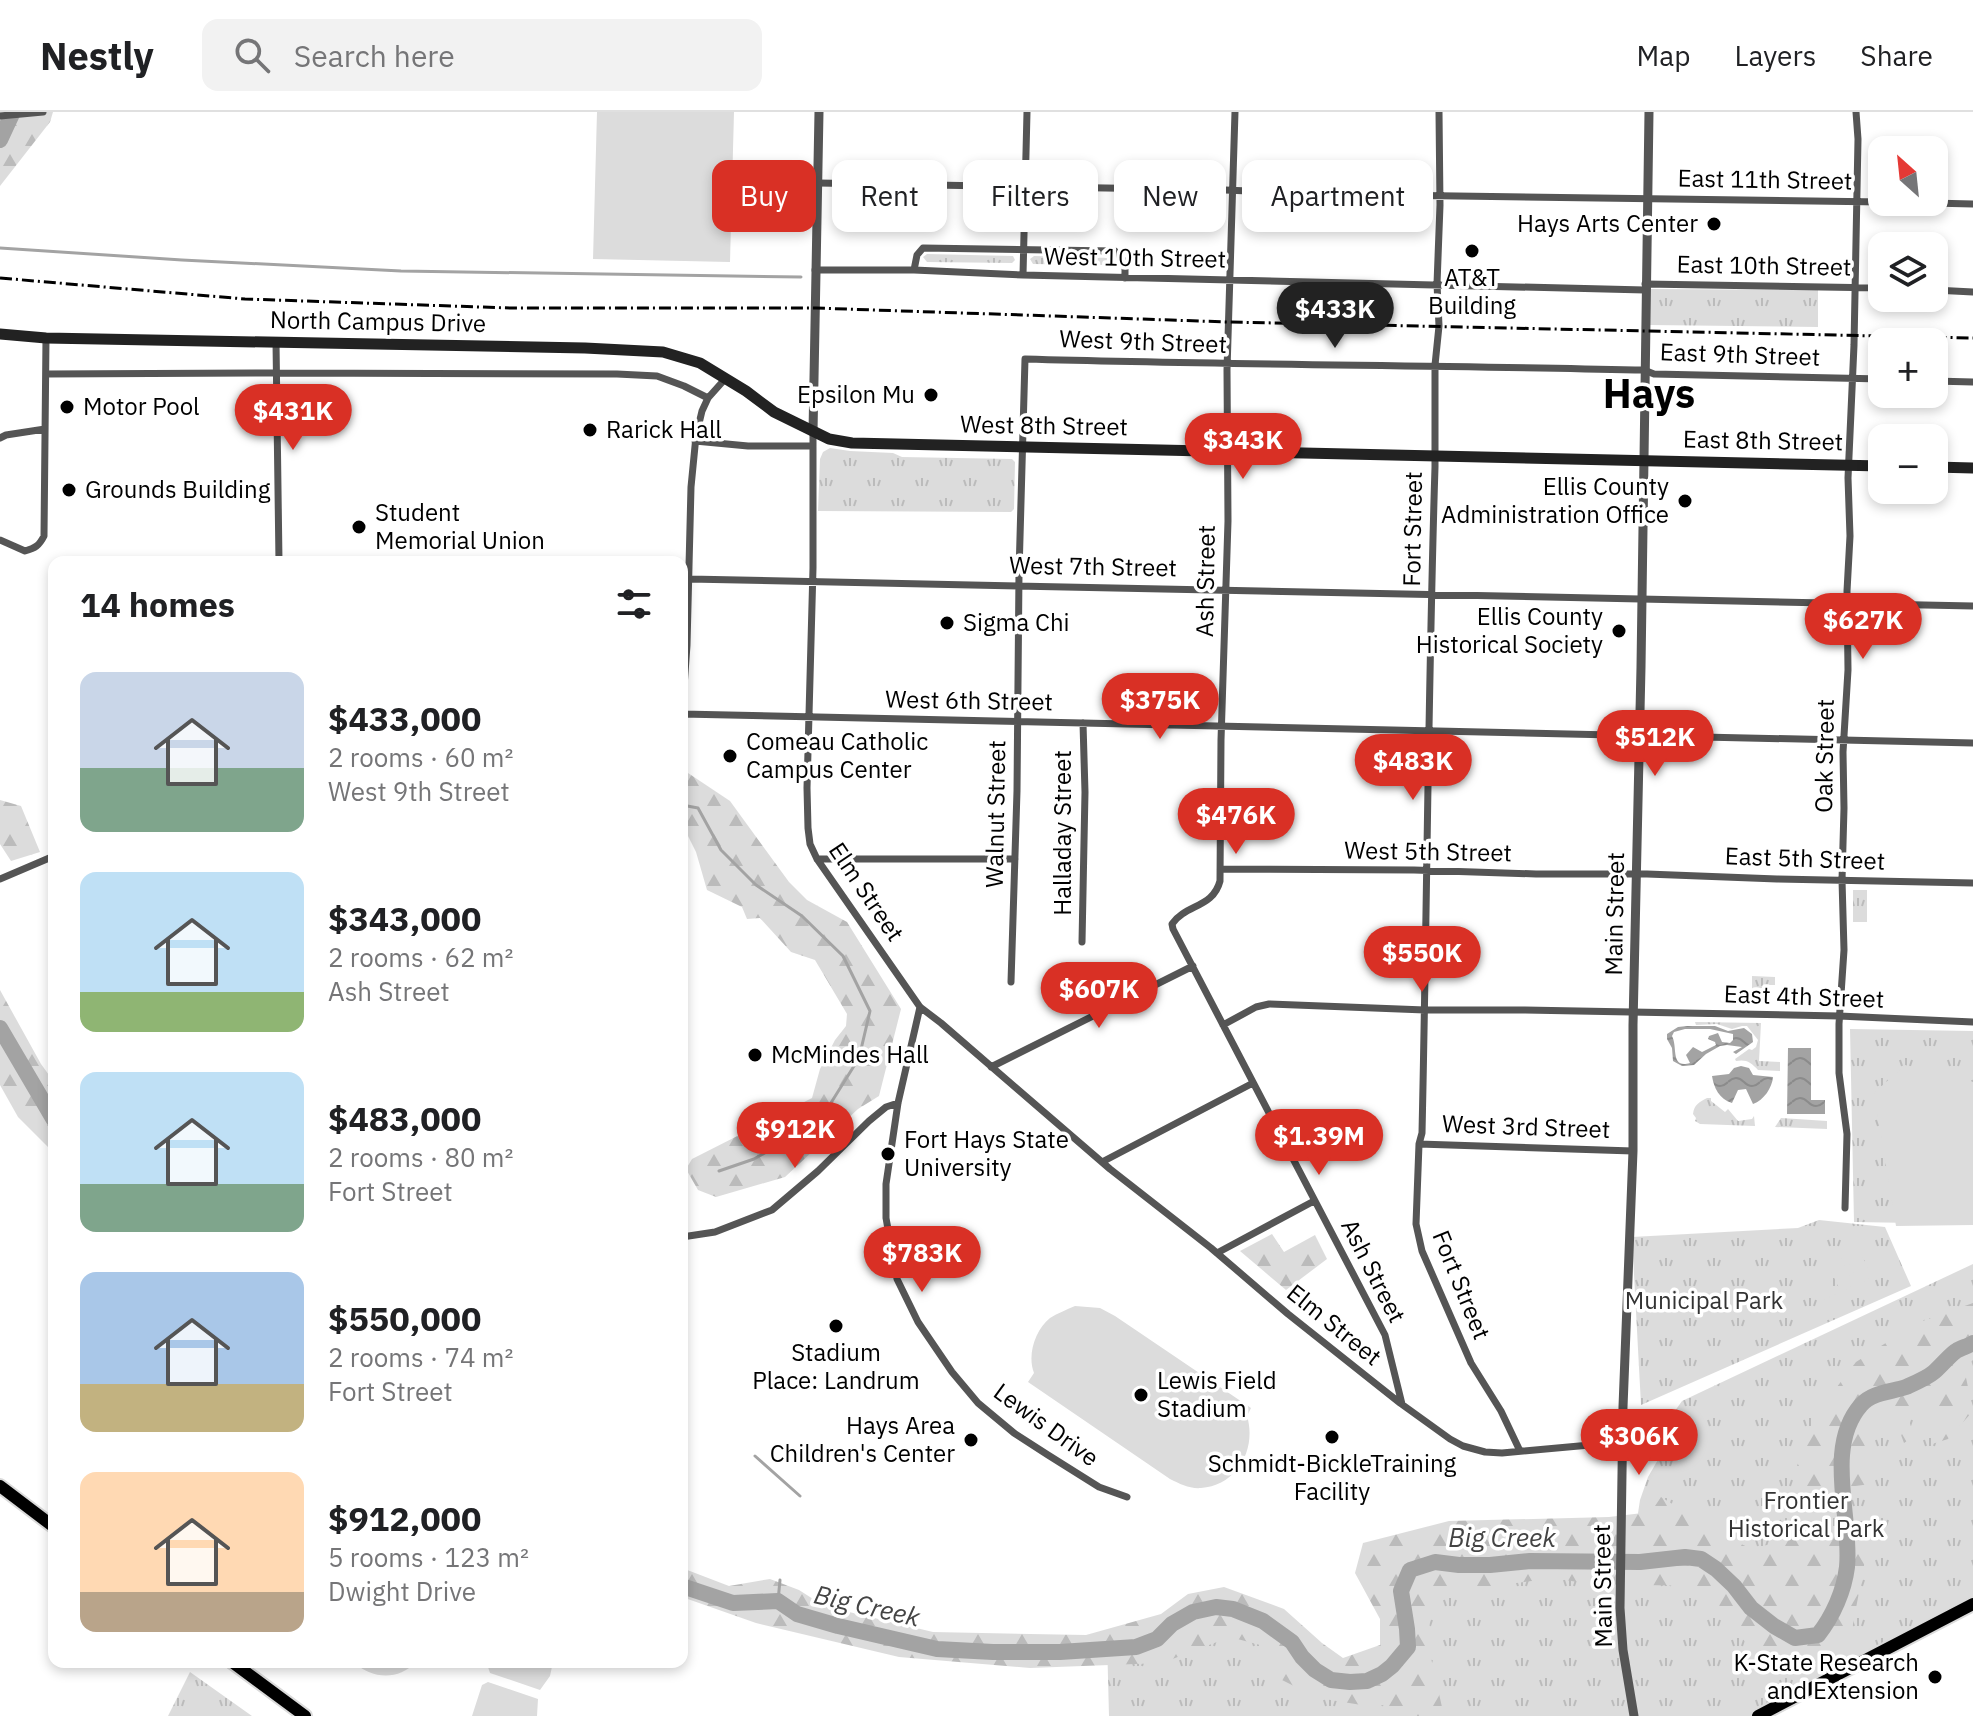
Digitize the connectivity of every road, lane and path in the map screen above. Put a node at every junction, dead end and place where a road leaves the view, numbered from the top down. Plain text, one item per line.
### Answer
1 (43, 112) edge
2 (819, 112) edge
3 (1027, 112) edge
4 (1235, 112) edge
5 (1439, 112) edge
6 (1649, 112) edge
7 (1856, 112) edge
8 (0, 116) edge
9 (1026, 160) edge
10 (818, 183) junction
11 (963, 185) edge
12 (1098, 187) edge
13 (1233, 190) junction
14 (1440, 195) junction
15 (1647, 198) junction
16 (1857, 201) junction
17 (1868, 201) edge
18 (1948, 203) edge
19 (1973, 204) edge
20 (1024, 232) edge
21 (1024, 249) junction
22 (815, 270) junction
23 (914, 270) junction
24 (1023, 275) junction
25 (1125, 278) junction
26 (1229, 280) junction
27 (1437, 284) junction
28 (1645, 287) junction
29 (1855, 288) junction
30 (1868, 288) edge
31 (1948, 291) edge
32 (1973, 292) edge
33 (0, 334) edge
34 (46, 338) junction
35 (276, 342) junction
36 (1025, 359) joint
37 (1228, 364) junction
38 (1435, 365) junction
39 (1644, 370) junction
40 (276, 373) junction
41 (46, 374) junction
42 (725, 379) junction
43 (1851, 379) junction
44 (1868, 379) edge
45 (1948, 381) edge
46 (1973, 382) edge
47 (746, 391) joint
48 (708, 398) junction
49 (45, 429) junction
50 (813, 432) junction
51 (0, 438) edge
52 (695, 441) junction
53 (813, 446) junction
54 (1022, 447) junction
55 (1227, 452) junction
56 (1434, 456) junction
57 (1644, 461) junction
58 (1850, 465) junction
59 (1868, 466) edge
60 (1948, 467) edge
61 (1973, 468) edge
62 (0, 540) edge
63 (279, 556) edge
64 (689, 579) junction
65 (812, 582) junction
66 (1019, 586) junction
67 (1225, 590) junction
68 (1431, 594) junction
69 (1641, 598) junction
70 (1847, 603) junction
71 (1973, 606) edge
72 (688, 612) edge
73 (688, 716) edge
74 (810, 717) junction
75 (1018, 722) junction
76 (1083, 723) junction
77 (1222, 727) junction
78 (1429, 731) junction
79 (1639, 735) junction
80 (1844, 740) junction
81 (1973, 743) edge
82 (48, 859) edge
83 (817, 859) junction
84 (1015, 859) junction
85 (1220, 869) junction
86 (1427, 871) junction
87 (1636, 874) junction
88 (0, 879) edge
89 (1842, 880) junction
90 (1973, 883) edge
91 (1082, 942) dead end
92 (1193, 966) junction
93 (1011, 982) dead end
94 (920, 1007) junction
95 (1425, 1010) junction
96 (1633, 1013) junction
97 (1839, 1016) junction
98 (1973, 1022) edge
99 (1223, 1025) junction
100 (991, 1067) junction
101 (1253, 1083) junction
102 (898, 1103) junction
103 (1419, 1144) junction
104 (1633, 1151) junction
105 (1102, 1162) junction
106 (1314, 1201) junction
107 (1845, 1208) dead end
108 (688, 1236) edge
109 (1217, 1253) junction
110 (1402, 1404) junction
111 (1623, 1442) junction
112 (1520, 1451) junction
113 (0, 1486) edge
114 (1127, 1497) dead end
115 (48, 1522) edge
116 (1973, 1604) edge
117 (240, 1668) edge
118 (305, 1716) edge
119 (1634, 1716) edge
120 (1758, 1716) edge

1 - 8 street
2 - 10 street, Elm Street
3 - 9 street
4 - 13 street, Ash Street
5 - 14 street, Fort Street
6 - 15 street, Main Street
7 - 16 street, Oak Street
10 - 11 street, East 11th Street
10 - 22 street, Elm Street
12 - 13 street, East 11th Street
13 - 14 street, East 11th Street
13 - 26 street, Ash Street
14 - 15 street, East 11th Street
14 - 27 street, Fort Street
15 - 16 street, East 11th Street
15 - 28 street, Main Street
16 - 17 street, East 11th Street
16 - 29 street, Oak Street
18 - 19 street, East 11th Street
20 - 21 street
21 - 23 street
21 - 24 street
21 - 25 street
22 - 23 street, West 10th Street
22 - 50 street, Elm Street
23 - 24 street, West 10th Street
24 - 25 street, West 10th Street
25 - 26 street, West 10th Street
26 - 27 street, West 10th Street
26 - 37 street, Ash Street
27 - 28 street, West 10th Street
27 - 38 street, Fort Street
28 - 29 street, East 10th Street
28 - 39 street, Main Street
29 - 30 street, East 10th Street
29 - 43 street, Oak Street
31 - 32 street
33 - 34 main road, North Campus Drive
34 - 35 main road, North Campus Drive
34 - 41 street
35 - 40 street
35 - 42 main road, North Campus Drive
36 - 37 street, West 9th Street
36 - 54 street, Walnut Street
37 - 38 street, West 9th Street
37 - 55 street, Ash Street
38 - 39 street, West 9th Street
38 - 56 street, Fort Street
39 - 43 street, East 9th Street
39 - 57 street, Main Street
40 - 41 street, North Campus Drive
40 - 48 street, North Campus Drive
40 - 63 street
41 - 49 street
42 - 47 main road, North Campus Drive
42 - 48 street
43 - 44 street, East 9th Street
43 - 58 street, Oak Street
45 - 46 street
47 - 50 main road, West 8th Street
48 - 52 street
49 - 51 street
49 - 62 street
50 - 53 street, Elm Street
50 - 54 main road, West 8th Street
52 - 53 street
52 - 64 street
53 - 65 street, Elm Street
54 - 55 main road, West 8th Street
54 - 66 street, Walnut Street
55 - 56 main road, West 8th Street
55 - 67 street, Ash Street
56 - 57 main road, West 8th Street
56 - 68 street, Fort Street
57 - 58 main road, East 8th Street
57 - 69 street, Main Street
58 - 59 main road, East 8th Street
58 - 70 street, Oak Street
60 - 61 main road
64 - 65 street, West 7th Street
64 - 72 street
65 - 66 street, West 7th Street
65 - 74 street, Elm Street
66 - 67 street, West 7th Street
66 - 75 street, Walnut Street
67 - 68 street, West 7th Street
67 - 77 street, Ash Street
68 - 69 street, West 7th Street
68 - 78 street, Fort Street
69 - 70 street, West 7th Street
69 - 79 street, Main Street
70 - 71 street, West 7th Street
70 - 80 street, Oak Street
73 - 74 street, West 6th Street
74 - 75 street, West 6th Street
74 - 83 street, Elm Street
75 - 76 street, West 6th Street
75 - 84 street, Walnut Street
76 - 77 street, West 6th Street
76 - 91 street, Halladay Street
77 - 78 street, West 6th Street
77 - 85 street, Ash Street
78 - 79 street, West 6th Street
78 - 86 street, Fort Street
79 - 80 street, West 6th Street
79 - 87 street, Main Street
80 - 81 street, West 6th Street
80 - 89 street, Oak Street
82 - 88 street
83 - 84 street
83 - 94 street, Elm Street
84 - 93 street, Walnut Street
85 - 86 street, West 5th Street
85 - 92 street, Ash Street
86 - 87 street, West 5th Street
86 - 95 street, Fort Street
87 - 89 street, East 5th Street
87 - 96 street, Main Street
89 - 90 street, East 5th Street
89 - 97 street, Oak Street
92 - 99 street, Ash Street
92 - 100 street
94 - 100 street, Elm Street
94 - 102 street, Lewis Drive
95 - 96 street, East 4th Street
95 - 99 street, East 4th Street
95 - 103 street, Fort Street
96 - 97 street, East 4th Street
96 - 104 street, Main Street
97 - 98 street, East 4th Street
97 - 107 street, Oak Street
99 - 101 street, Ash Street
100 - 105 street, Elm Street
101 - 105 street
101 - 106 street, Ash Street
102 - 108 street
102 - 114 street, Lewis Drive
103 - 104 street, West 3rd Street
103 - 112 street, Fort Street
104 - 111 street, Main Street
105 - 109 street, Elm Street
106 - 109 street
106 - 110 street, Ash Street
109 - 110 street, Elm Street
110 - 112 street, Elm Street
111 - 112 street, Elm Street
111 - 119 street, Main Street
113 - 115 highway
116 - 120 highway
117 - 118 highway

